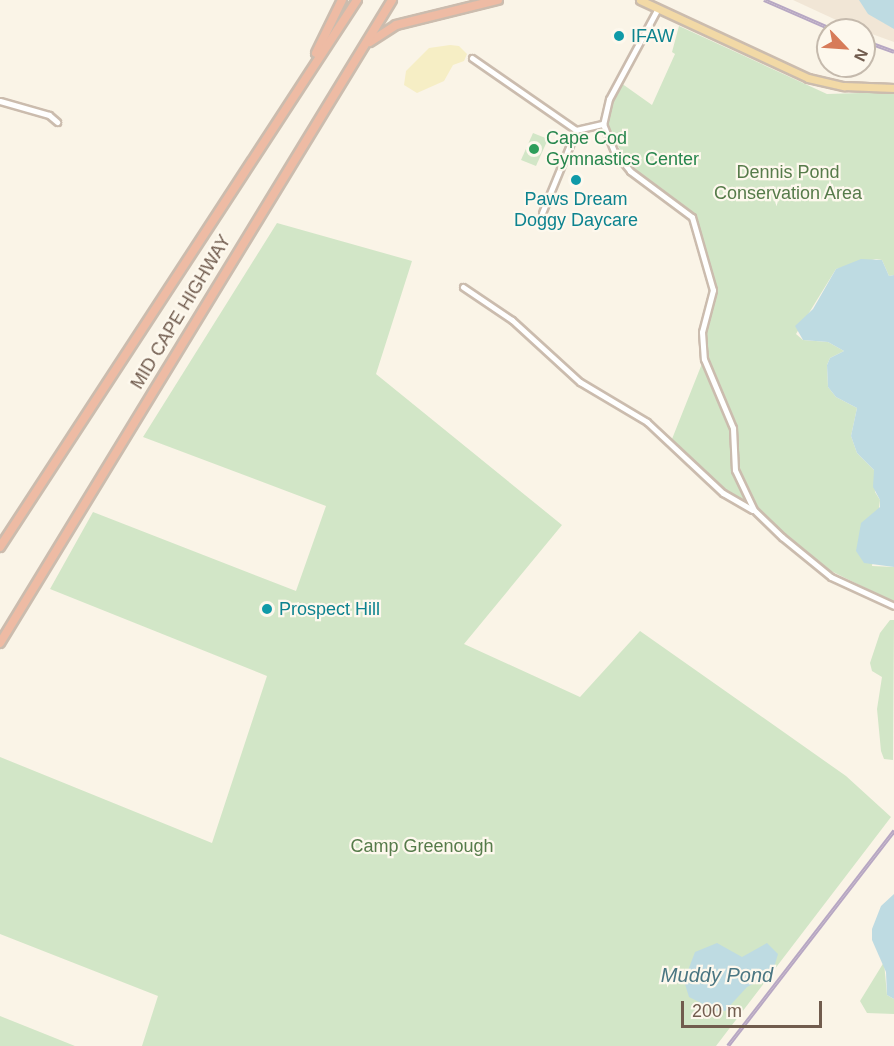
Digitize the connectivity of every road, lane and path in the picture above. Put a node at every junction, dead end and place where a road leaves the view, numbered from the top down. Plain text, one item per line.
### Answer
1 (342, 0) edge
2 (357, 0) edge
3 (392, 0) edge
4 (498, 0) edge
5 (640, 0) edge
6 (657, 10) junction
7 (358, 55) junction
8 (472, 58) dead end
9 (894, 88) edge
10 (0, 101) edge
11 (284, 111) junction
12 (57, 122) dead end
13 (603, 124) junction
14 (576, 130) junction
15 (542, 213) dead end
16 (463, 287) dead end
17 (754, 510) junction
18 (0, 548) edge
19 (894, 606) edge
20 (0, 643) edge

1 - 11 highway
2 - 11 highway, MID CAPE HIGHWAY
3 - 7 highway, MID CAPE HIGHWAY
4 - 7 highway
5 - 6 main road
6 - 9 main road
6 - 13 street
7 - 20 highway, MID CAPE HIGHWAY
8 - 14 street
10 - 12 street
11 - 18 highway, MID CAPE HIGHWAY
13 - 14 street
13 - 17 street
14 - 15 street
16 - 17 street
17 - 19 street

